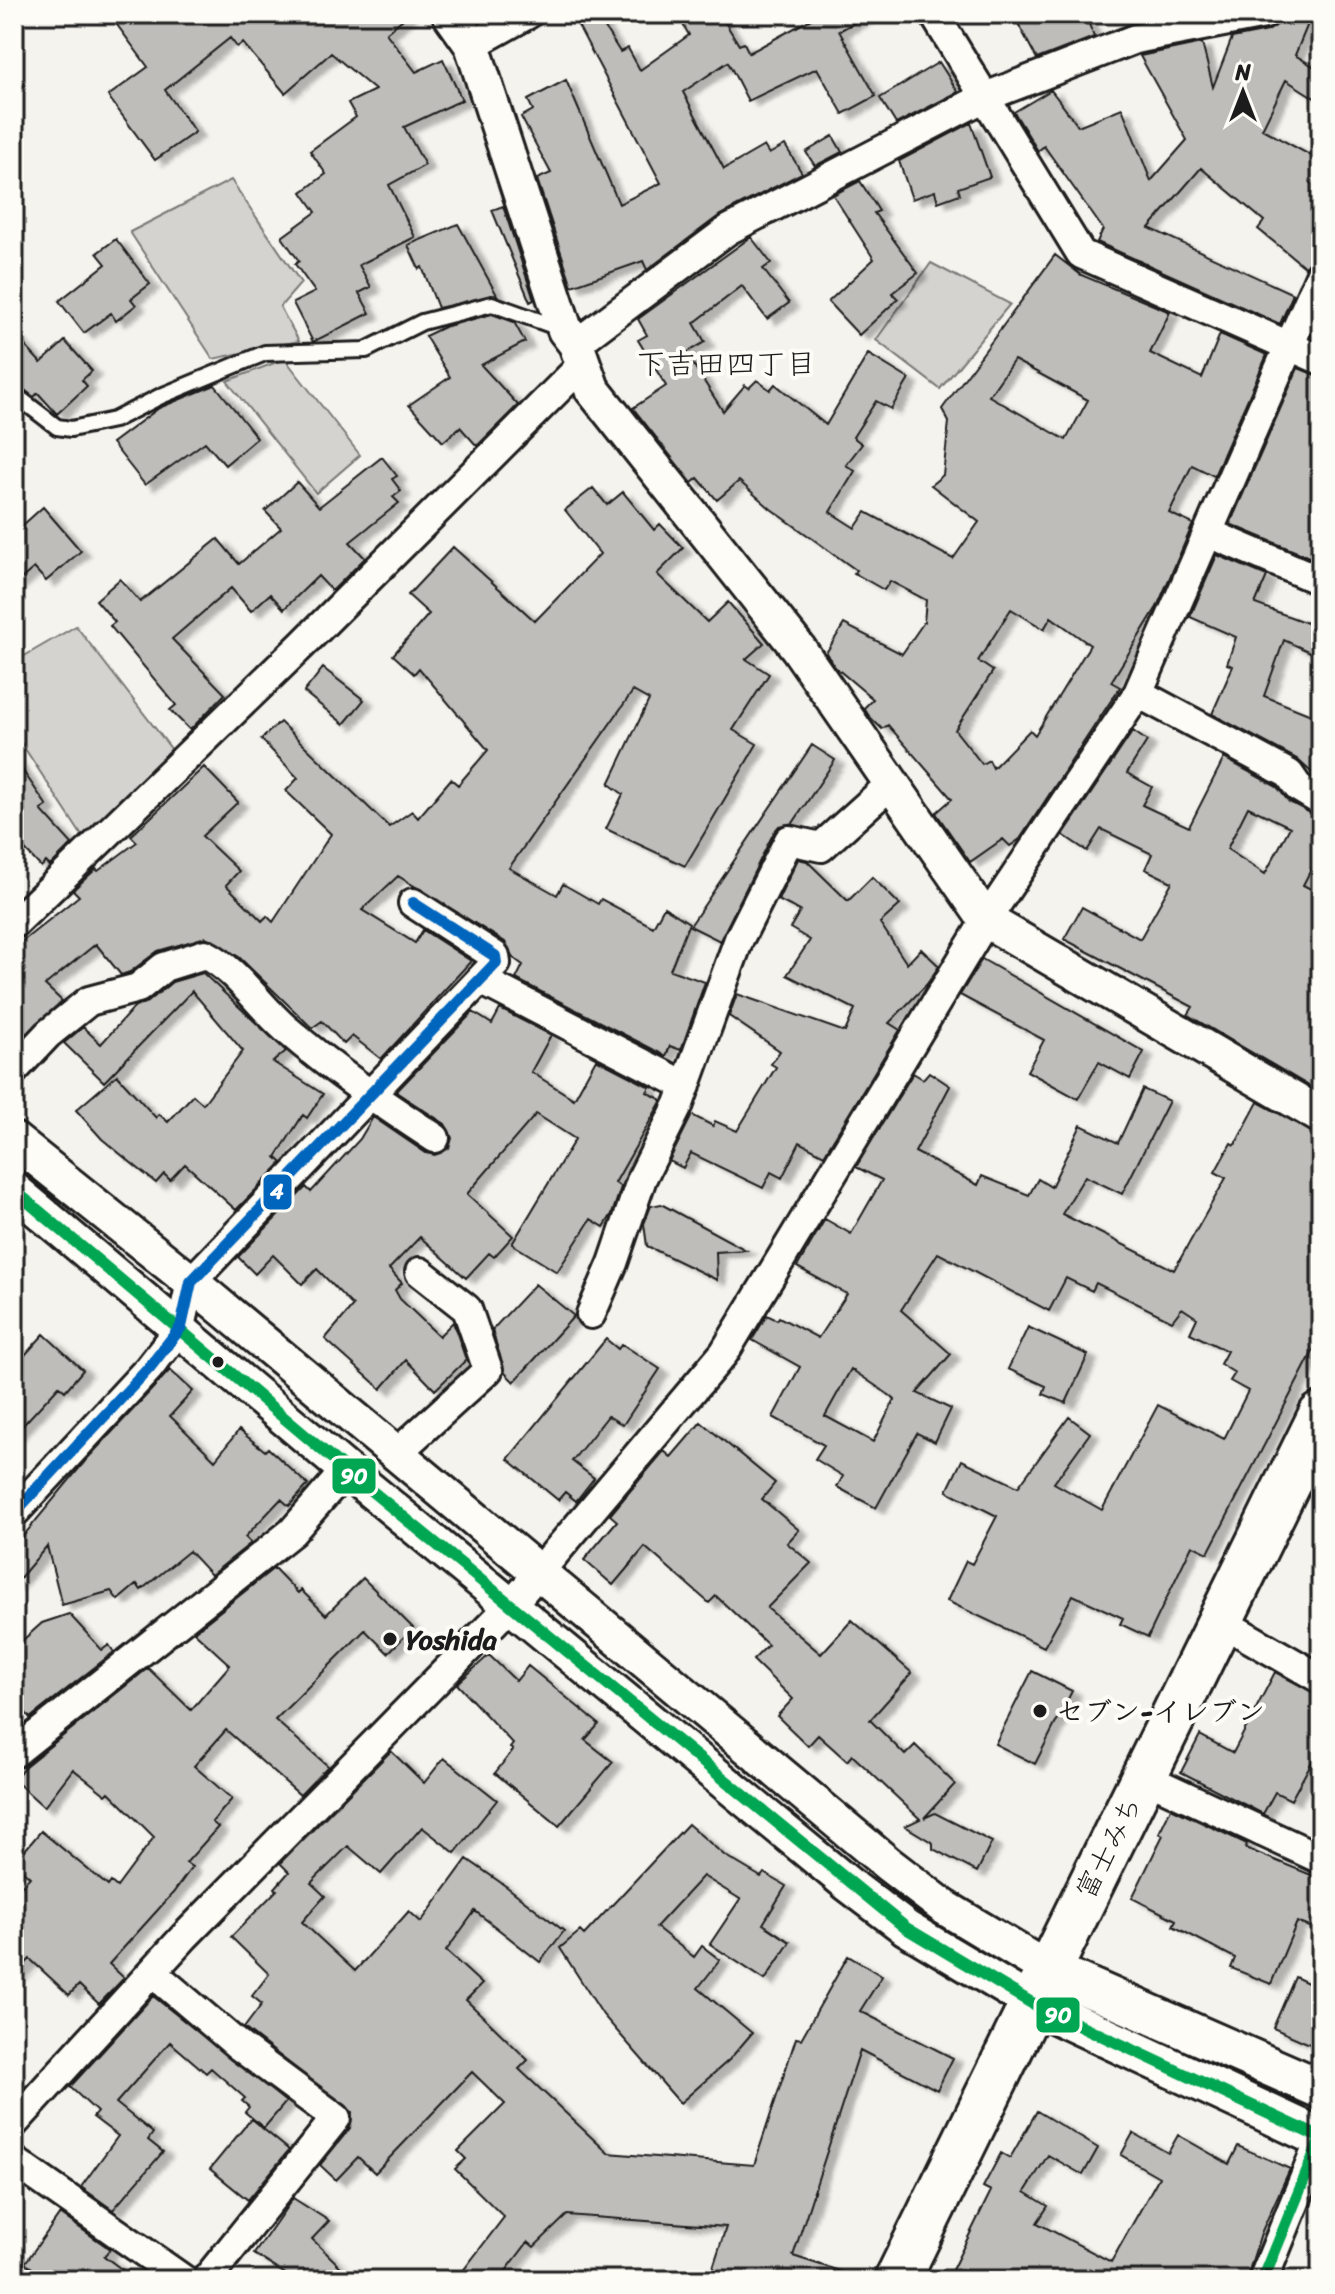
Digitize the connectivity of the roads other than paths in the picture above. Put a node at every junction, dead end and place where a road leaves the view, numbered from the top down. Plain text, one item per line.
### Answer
1 (450, 14) edge
2 (528, 14) edge
3 (934, 14) edge
4 (1265, 14) edge
5 (472, 45) junction
6 (985, 97) junction
7 (1321, 273) edge
8 (575, 346) junction
9 (1291, 348) junction
10 (1321, 360) edge
11 (14, 394) edge
12 (1209, 533) junction
13 (1321, 581) edge
14 (1138, 693) junction
15 (892, 783) junction
16 (1321, 801) edge
17 (413, 903) dead end
18 (986, 920) junction
19 (14, 924) edge
20 (481, 980) junction
21 (14, 1070) edge
22 (686, 1086) junction
23 (370, 1096) junction
24 (1321, 1116) edge
25 (435, 1138) dead end
26 (14, 1140) edge
27 (14, 1190) edge
28 (420, 1272) dead end
29 (191, 1282) junction
30 (591, 1314) dead end
31 (181, 1327) junction
32 (1321, 1415) edge
33 (397, 1453) junction
34 (346, 1470) junction
35 (14, 1513) edge
36 (538, 1571) junction
37 (512, 1604) junction
38 (1220, 1621) junction
39 (1321, 1679) edge
40 (14, 1753) edge
41 (1144, 1777) junction
42 (1321, 1859) edge
43 (152, 1972) junction
44 (1039, 1986) junction
45 (1321, 2089) edge
46 (14, 2123) edge
47 (1321, 2138) edge
48 (14, 2161) edge
49 (184, 2280) edge
50 (206, 2280) edge
51 (897, 2280) edge
52 (1263, 2280) edge

1 - 5 street
2 - 5 street
3 - 6 street
4 - 6 street
5 - 8 street
6 - 8 street
6 - 9 street
7 - 9 street
8 - 11 lane
8 - 15 street
8 - 19 street
9 - 10 street
9 - 12 street
12 - 13 street
12 - 14 street
14 - 16 street
14 - 18 street
15 - 18 street
15 - 22 street
17 - 20 street
18 - 24 street
18 - 36 street
20 - 22 street
20 - 23 street
21 - 23 street
22 - 30 street
23 - 25 street
23 - 29 street
26 - 29 street
27 - 31 street
28 - 33 street
29 - 31 street
29 - 33 street
31 - 34 street
31 - 35 street
32 - 38 highway, 富士みち
33 - 36 street
34 - 37 street
34 - 40 street
36 - 37 street
36 - 44 street
37 - 43 street
37 - 44 street
38 - 39 street
38 - 41 highway, 富士みち
41 - 42 street
41 - 44 highway, 富士みち
43 - 46 street
43 - 50 street
44 - 45 main road
44 - 47 main road
44 - 51 highway, 富士みち
47 - 52 street
48 - 49 street

